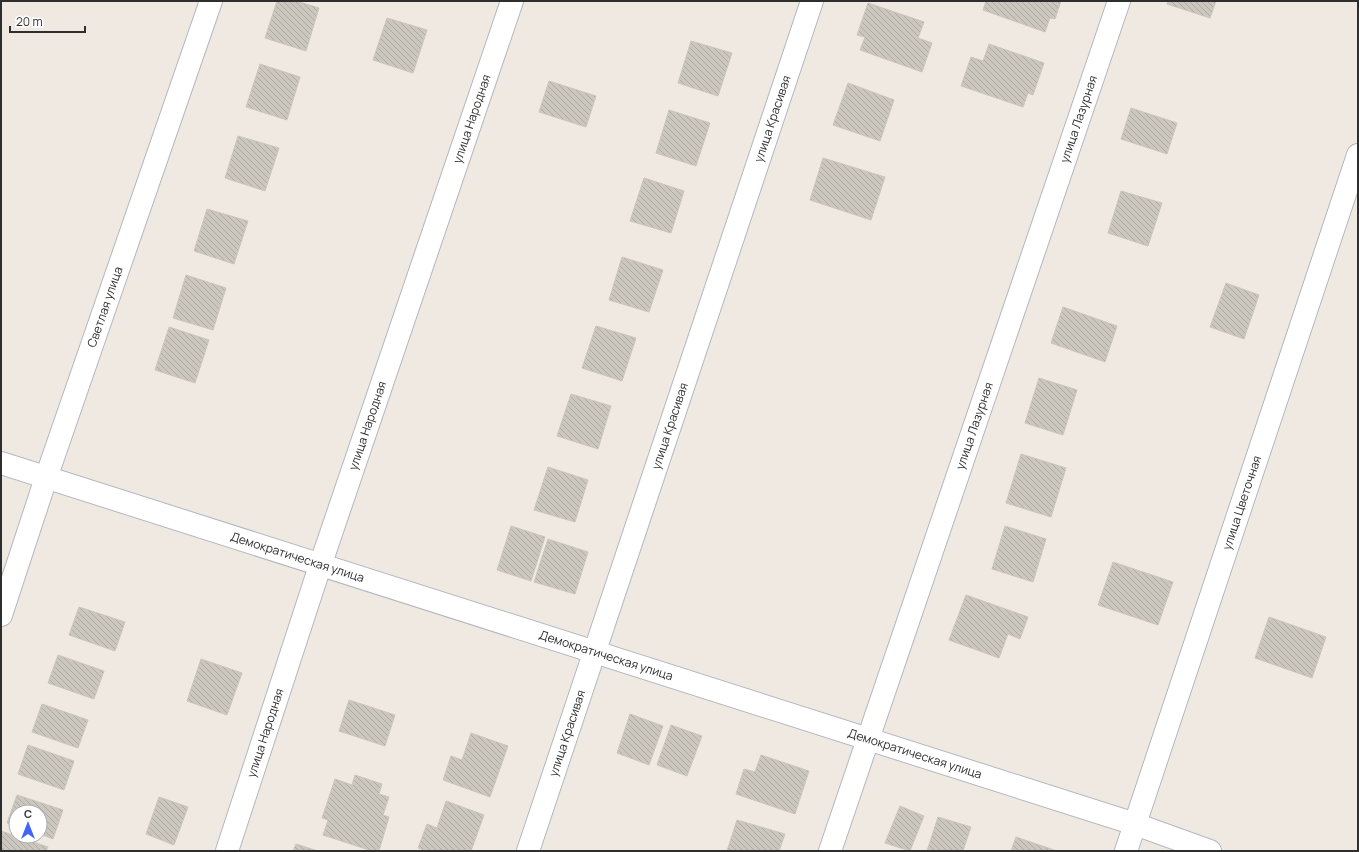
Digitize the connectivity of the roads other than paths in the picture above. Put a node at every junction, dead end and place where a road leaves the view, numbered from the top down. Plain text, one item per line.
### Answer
1 (212, 1) edge
2 (512, 1) edge
3 (812, 1) edge
4 (1119, 1) edge
5 (1358, 155) edge
6 (1, 463) edge
7 (46, 478) junction
8 (320, 566) junction
9 (1, 615) edge
10 (594, 652) junction
11 (868, 739) junction
12 (1135, 824) junction
13 (227, 851) edge
14 (528, 851) edge
15 (830, 851) edge
16 (1126, 851) edge
17 (1210, 851) edge

1 - 7 street, Светлая улица
2 - 8 street, улица Народная
3 - 10 street, улица Красивая
4 - 11 street, улица Лазурная
5 - 12 street, улица Цветочная
6 - 7 street, Демократическая улица
7 - 8 street, Демократическая улица
7 - 9 street, Светлая улица
8 - 10 street, Демократическая улица
8 - 13 street, улица Народная
10 - 11 street, Демократическая улица
10 - 14 street, улица Красивая
11 - 12 street, Демократическая улица
11 - 15 street, улица Лазурная
12 - 16 street, улица Цветочная
12 - 17 street, Демократическая улица

